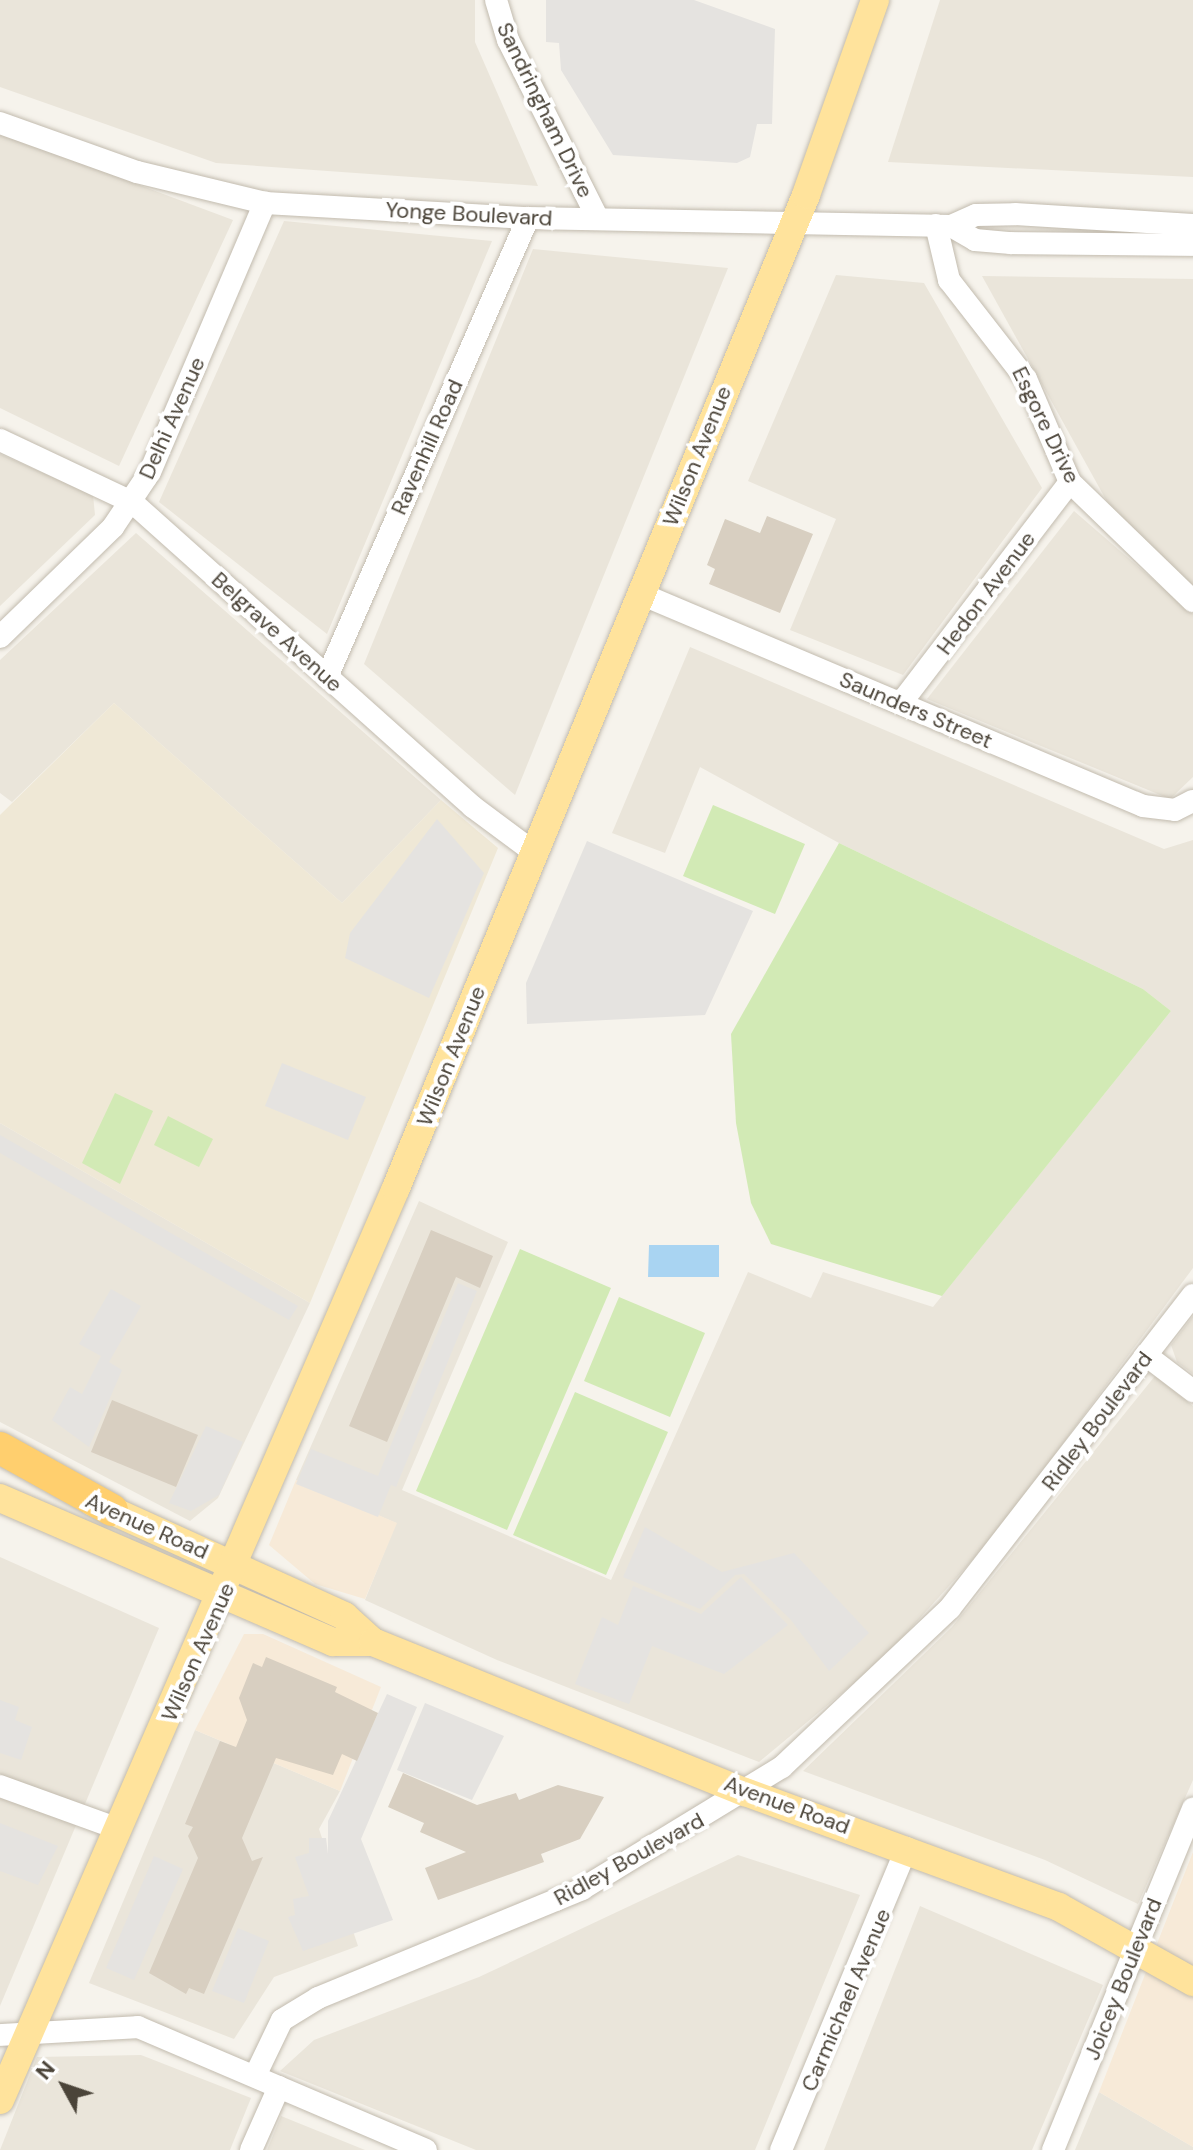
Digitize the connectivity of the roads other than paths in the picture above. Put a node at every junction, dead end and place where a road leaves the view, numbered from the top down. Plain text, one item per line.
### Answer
1 (496, 0) edge
2 (875, 0) edge
3 (0, 123) edge
4 (265, 203) junction
5 (528, 218) junction
6 (598, 219) junction
7 (795, 222) junction
8 (1193, 225) edge
9 (943, 226) junction
10 (1193, 245) edge
11 (0, 440) edge
12 (1070, 482) junction
13 (132, 502) junction
14 (641, 594) junction
15 (1193, 601) edge
16 (0, 637) edge
17 (327, 677) junction
18 (901, 703) junction
19 (1193, 801) edge
20 (535, 853) junction
21 (1193, 1295) edge
22 (1147, 1356) junction
23 (1193, 1391) edge
24 (0, 1448) edge
25 (0, 1463) edge
26 (0, 1498) edge
27 (112, 1510) junction
28 (236, 1566) junction
29 (223, 1596) junction
30 (373, 1642) junction
31 (0, 1786) edge
32 (745, 1792) junction
33 (1193, 1809) edge
34 (119, 1829) junction
35 (907, 1848) junction
36 (1136, 1946) junction
37 (1193, 1982) edge
38 (30, 2029) junction
39 (0, 2035) edge
40 (255, 2076) junction
41 (279, 2087) junction
42 (0, 2100) edge
43 (251, 2150) edge
44 (426, 2150) edge
45 (781, 2150) edge
46 (1053, 2150) edge

1 - 6 street, Sandringham Drive
2 - 7 main road, Wilson Avenue
3 - 4 street, Yonge Boulevard
4 - 5 street, Yonge Boulevard
4 - 13 street, Delhi Avenue
5 - 6 street, Yonge Boulevard
5 - 17 street, Ravenhill Road
6 - 7 street, Yonge Boulevard
7 - 9 street, Yonge Boulevard
7 - 14 main road, Wilson Avenue
8 - 9 street, Yonge Boulevard
9 - 10 street, Yonge Boulevard
9 - 12 street, Esgore Drive
11 - 13 street, Belgrave Avenue
12 - 15 street, Esgore Drive
12 - 18 street, Hedon Avenue
13 - 16 street, Delhi Avenue
13 - 17 street, Belgrave Avenue
14 - 18 street, Saunders Street
14 - 20 main road, Wilson Avenue
17 - 20 street, Belgrave Avenue
18 - 19 street, Saunders Street
20 - 28 main road, Wilson Avenue
21 - 22 street, Ridley Boulevard
22 - 23 street
22 - 32 street, Ridley Boulevard
24 - 27 highway
25 - 27 main road, Avenue Road
26 - 29 main road, Avenue Road
27 - 28 main road, Avenue Road
28 - 29 main road, Wilson Avenue
28 - 30 main road, Avenue Road
29 - 30 main road, Avenue Road
29 - 34 main road, Wilson Avenue
30 - 32 main road, Avenue Road
31 - 34 street
32 - 35 main road, Avenue Road
32 - 40 street, Ridley Boulevard
33 - 36 street, Joicey Boulevard
34 - 38 main road, Wilson Avenue
35 - 36 main road, Avenue Road
35 - 45 street, Carmichael Avenue
36 - 37 main road, Avenue Road
36 - 46 street, Joicey Boulevard
38 - 39 street
38 - 40 street
38 - 42 main road, Wilson Avenue
40 - 41 street
41 - 43 street
41 - 44 street

